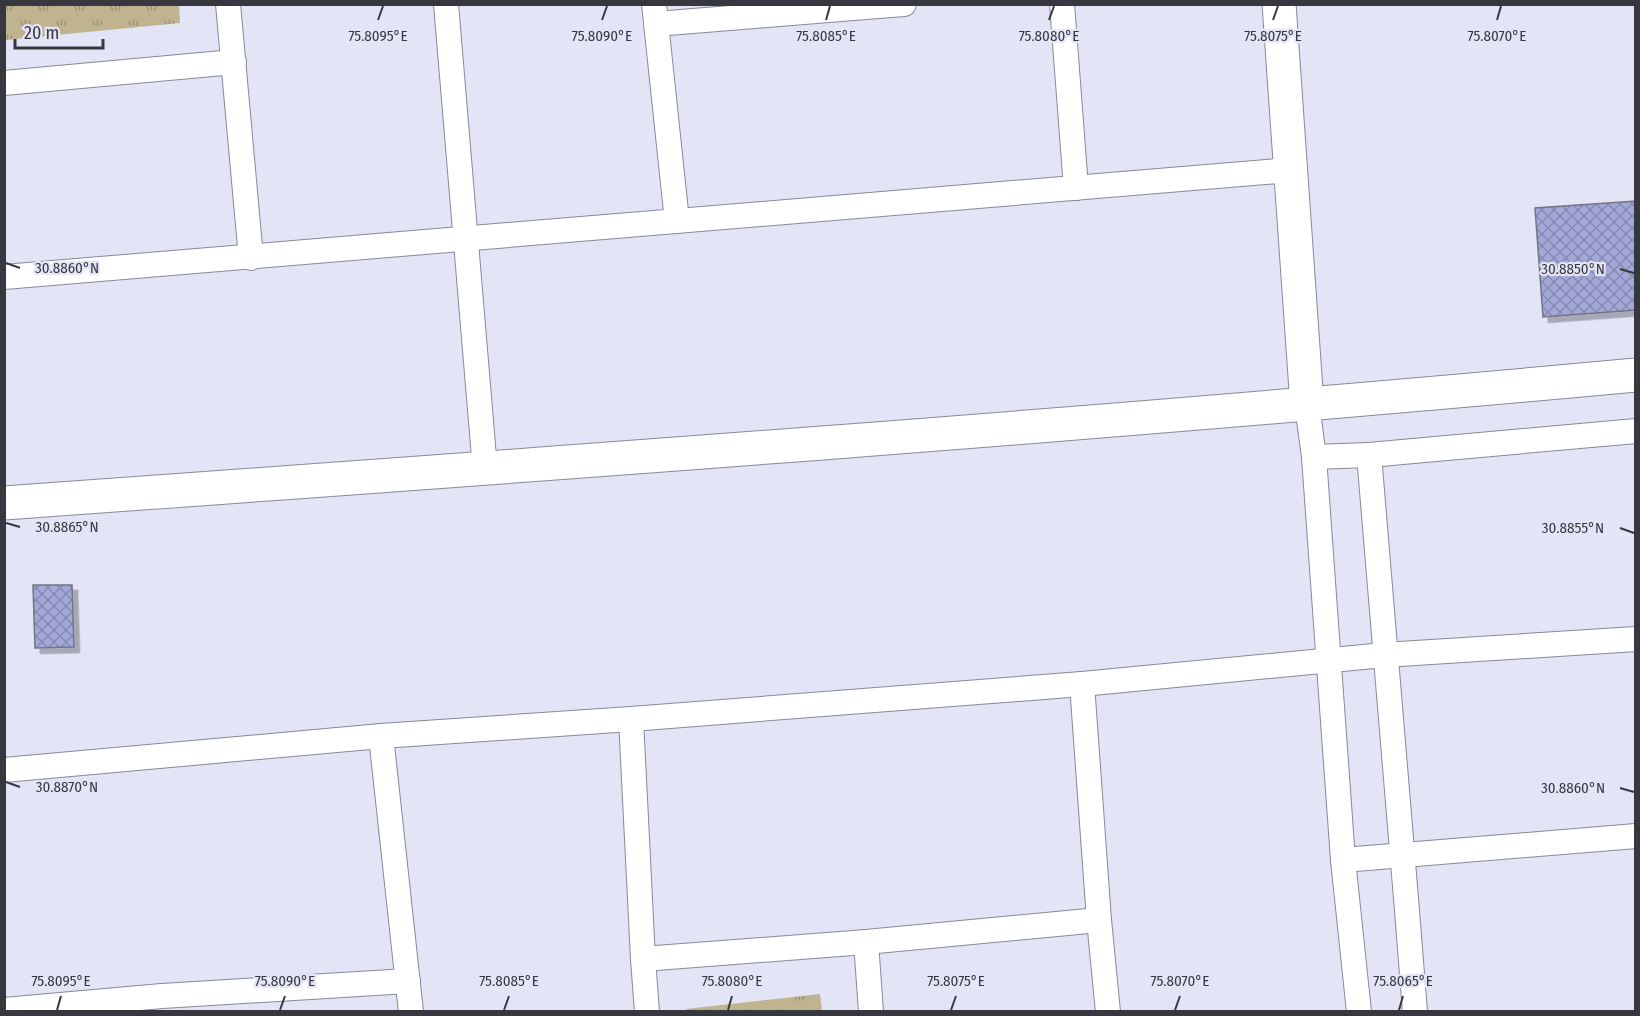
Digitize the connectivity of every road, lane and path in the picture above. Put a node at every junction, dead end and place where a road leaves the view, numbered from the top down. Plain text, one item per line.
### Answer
1 (228, 4) edge
2 (446, 4) edge
3 (904, 4) edge
4 (1062, 4) edge
5 (1279, 4) edge
6 (853, 6) edge
7 (655, 14) edge
8 (234, 62) junction
9 (4, 83) edge
10 (1290, 170) junction
11 (1076, 188) junction
12 (677, 221) junction
13 (467, 240) junction
14 (251, 258) junction
15 (4, 277) edge
16 (1635, 375) edge
17 (1307, 405) junction
18 (1635, 431) edge
19 (1369, 454) junction
20 (1314, 457) junction
21 (485, 469) junction
22 (4, 503) edge
23 (1635, 639) edge
24 (1384, 655) junction
25 (1328, 661) junction
26 (1082, 684) junction
27 (631, 720) junction
28 (381, 736) junction
29 (4, 770) edge
30 (1635, 836) edge
31 (1403, 856) junction
32 (1343, 860) junction
33 (1099, 920) junction
34 (866, 942) junction
35 (643, 959) junction
36 (408, 981) junction
37 (162, 1004) edge
38 (4, 1010) edge
39 (411, 1011) edge
40 (647, 1011) edge
41 (871, 1011) edge
42 (1108, 1011) edge
43 (1359, 1011) edge
44 (1415, 1011) edge

1 - 8 street
2 - 13 street
3 - 6 street
4 - 11 street
5 - 10 street
6 - 7 street
7 - 12 street
8 - 9 street
8 - 14 street
10 - 11 street
10 - 17 street
11 - 12 street
12 - 13 street
13 - 14 street
13 - 21 street
14 - 15 street
16 - 17 street
17 - 20 street
17 - 21 street
18 - 19 street
19 - 20 street
19 - 24 street
20 - 25 street
21 - 22 street
23 - 24 street
24 - 25 street
24 - 31 street
25 - 26 street
25 - 32 street
26 - 27 street
26 - 33 street
27 - 28 street
27 - 35 street
28 - 29 street
28 - 36 street
30 - 31 street
31 - 32 street
31 - 44 street
32 - 43 street
33 - 34 street
33 - 42 street
34 - 35 street
34 - 41 street
35 - 40 street
36 - 37 street
36 - 39 street
37 - 38 street

